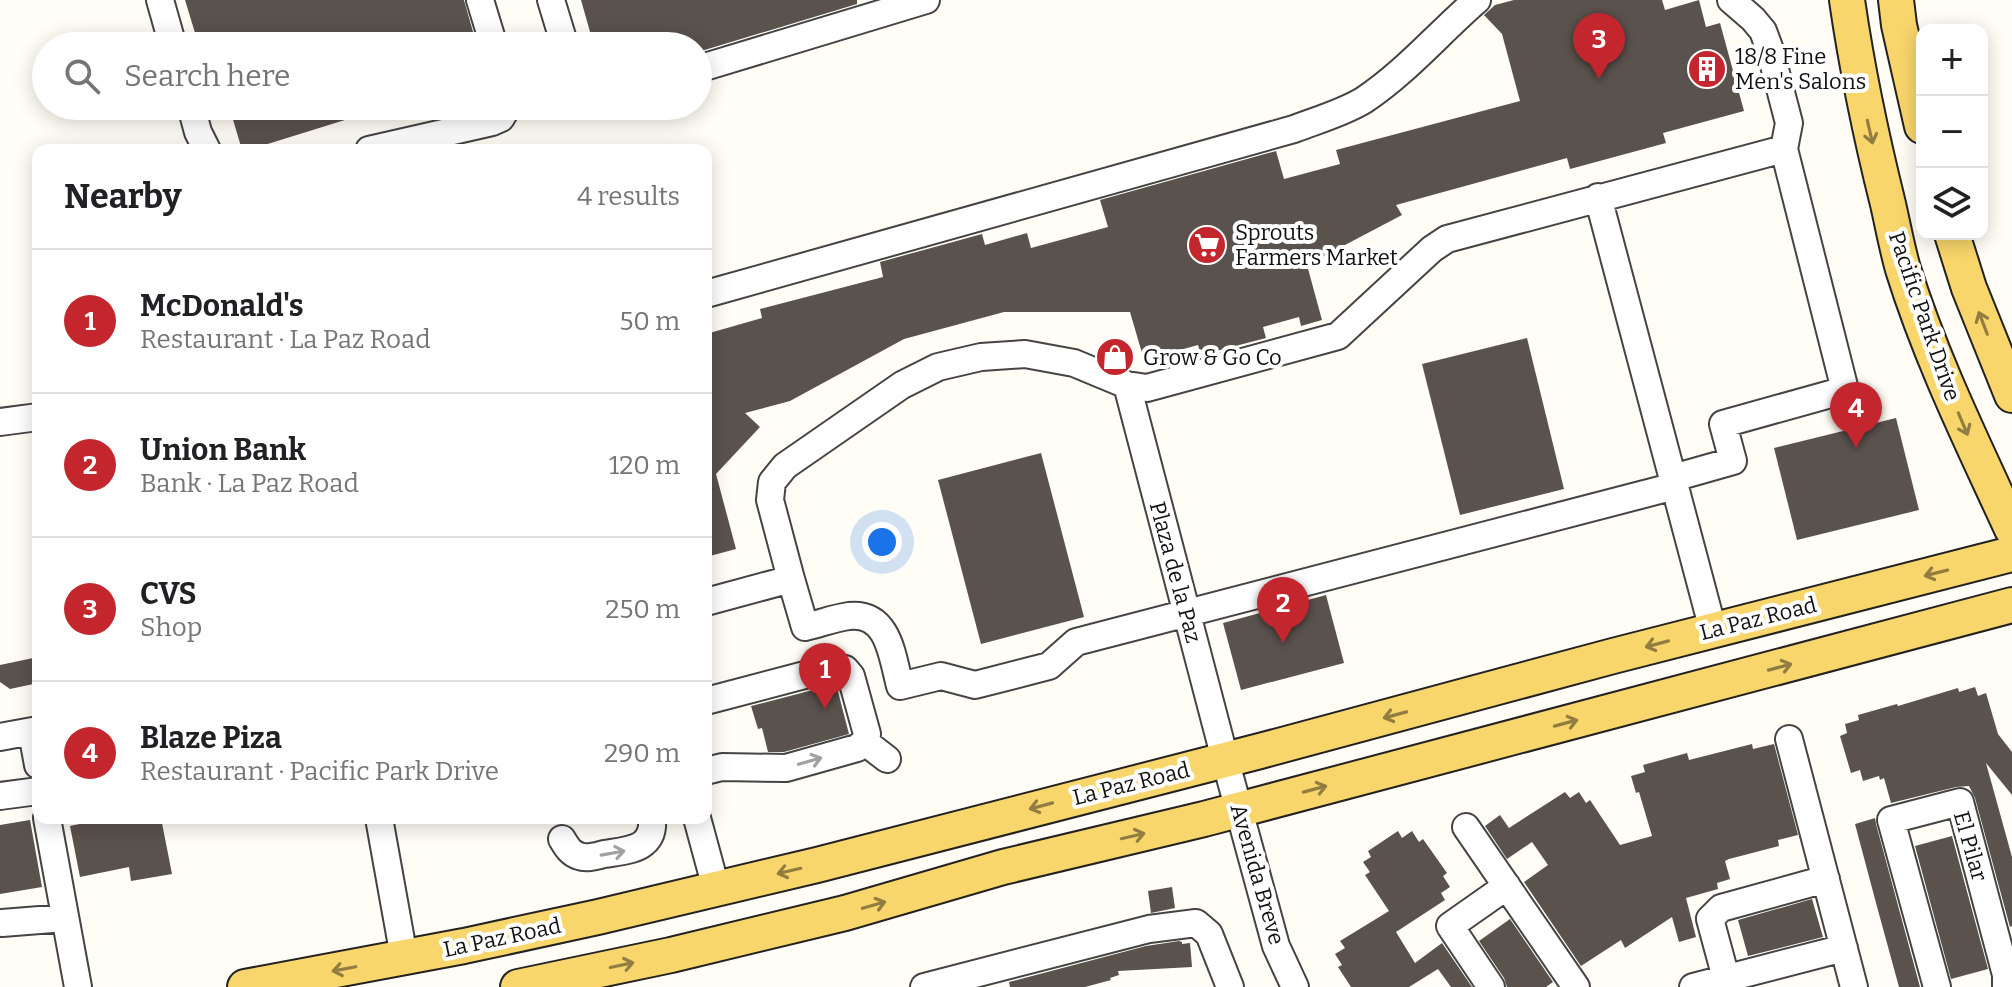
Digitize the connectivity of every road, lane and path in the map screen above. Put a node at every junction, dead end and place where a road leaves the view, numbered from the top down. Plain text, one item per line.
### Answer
1 (160, 0) edge
2 (480, 0) edge
3 (551, 0) edge
4 (926, 0) edge
5 (1477, 0) edge
6 (1731, 0) edge
7 (1847, 0) edge
8 (1876, 0) edge
9 (1896, 0) edge
10 (169, 32) edge
11 (490, 32) edge
12 (561, 32) edge
13 (712, 65) edge
14 (1916, 100) edge
15 (1916, 112) edge
16 (195, 120) edge
17 (496, 120) edge
18 (204, 144) edge
19 (395, 144) edge
20 (1784, 149) junction
21 (1598, 197) junction
22 (1954, 240) edge
23 (712, 292) edge
24 (1127, 385) junction
25 (2012, 395) edge
26 (32, 418) edge
27 (0, 422) edge
28 (1674, 482) junction
29 (2012, 529) edge
30 (2012, 554) edge
31 (791, 579) junction
32 (712, 600) edge
33 (2012, 605) edge
34 (1187, 613) junction
35 (1713, 630) junction
36 (712, 699) edge
37 (32, 732) edge
38 (0, 737) edge
39 (1789, 739) dead end
40 (865, 742) junction
41 (887, 759) dead end
42 (1225, 759) junction
43 (712, 770) edge
44 (32, 792) edge
45 (0, 796) edge
46 (1239, 809) junction
47 (48, 824) edge
48 (380, 824) edge
49 (651, 824) edge
50 (699, 824) edge
51 (1466, 827) dead end
52 (562, 839) dead end
53 (1826, 879) junction
54 (1507, 886) junction
55 (716, 888) junction
56 (65, 918) junction
57 (2, 923) dead end
58 (1844, 948) junction
59 (404, 957) junction
60 (1726, 978) junction
61 (78, 987) edge
62 (245, 987) edge
63 (368, 987) edge
64 (518, 987) edge
65 (924, 987) edge
66 (1230, 987) edge
67 (1295, 987) edge
68 (1491, 987) edge
69 (1576, 987) edge
70 (1693, 987) edge
71 (1854, 987) edge
72 (1937, 987) edge
73 (2006, 987) edge

1 - 10 street
2 - 11 street
3 - 12 street
4 - 13 street
5 - 23 street
6 - 20 street
7 -> 29 main road, Pacific Park Drive
8 - 15 main road
9 - 14 main road
16 - 18 street
17 - 19 street
20 - 21 street
20 - 28 street
21 - 24 street
21 - 28 street
25 -> 22 main road
24 - 31 street
24 - 34 street, Plaza de la Paz
26 - 27 street
28 - 34 street
28 - 35 street
30 -> 35 main road, La Paz Road
31 - 32 street
31 - 34 street
46 -> 33 main road
34 - 42 street, Plaza de la Paz
35 -> 42 main road, La Paz Road
36 - 40 street
37 - 38 street
39 - 53 street
40 - 41 street
43 -> 40 street
42 - 46 street, Avenida Breve
42 -> 55 main road, La Paz Road
44 - 45 street
64 -> 46 main road
46 - 67 street, Avenida Breve
47 - 56 street
48 - 59 street
52 -> 49 street
50 - 55 street
51 - 54 street
53 - 58 street
53 - 60 street
54 - 68 street
54 - 69 street
55 - 59 main road, La Paz Road
56 - 57 street
56 - 61 street
58 - 60 street
58 - 71 street
59 -> 62 main road, La Paz Road
59 - 63 main road
60 - 70 street
65 - 66 street
72 - 73 street, El Pilar

